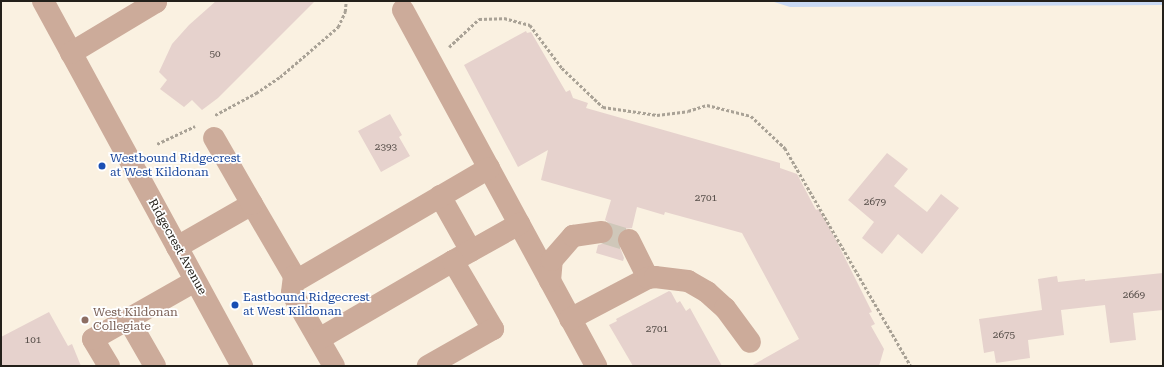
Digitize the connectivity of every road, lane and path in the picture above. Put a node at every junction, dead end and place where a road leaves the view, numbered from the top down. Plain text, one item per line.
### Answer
1 (43, 1) edge
2 (155, 1) edge
3 (346, 1) edge
4 (404, 10) dead end
5 (447, 49) dead end
6 (71, 53) junction
7 (213, 116) dead end
8 (207, 130) joint
9 (157, 144) dead end
10 (489, 168) junction
11 (440, 196) junction
12 (252, 204) junction
13 (519, 224) junction
14 (602, 232) tunnel mouth
15 (629, 240) dead end
16 (177, 246) junction
17 (462, 256) junction
18 (648, 278) junction
19 (196, 281) junction
20 (550, 281) junction
21 (294, 282) junction
22 (128, 319) junction
23 (570, 319) junction
24 (319, 339) junction
25 (750, 342) dead end
26 (109, 366) edge
27 (155, 366) edge
28 (242, 366) edge
29 (334, 366) edge
30 (428, 366) edge
31 (596, 366) edge
32 (912, 366) edge

1 - 6 street, Ridgecrest Avenue
2 - 6 street
3 - 7 path
4 - 10 street
5 - 32 path
6 - 16 street, Ridgecrest Avenue
8 - 9 path
8 - 12 street
10 - 11 street
10 - 13 street
11 - 17 street
11 - 21 street
12 - 16 street
12 - 21 street
13 - 17 street
13 - 20 street
14 - 20 street
15 - 18 street
16 - 19 street, Ridgecrest Avenue
17 - 24 street
17 - 30 street
18 - 23 street
18 - 25 street
19 - 22 street
19 - 28 street, Ridgecrest Avenue
20 - 23 street
21 - 24 street
22 - 26 street
22 - 27 street
23 - 31 street
24 - 29 street

